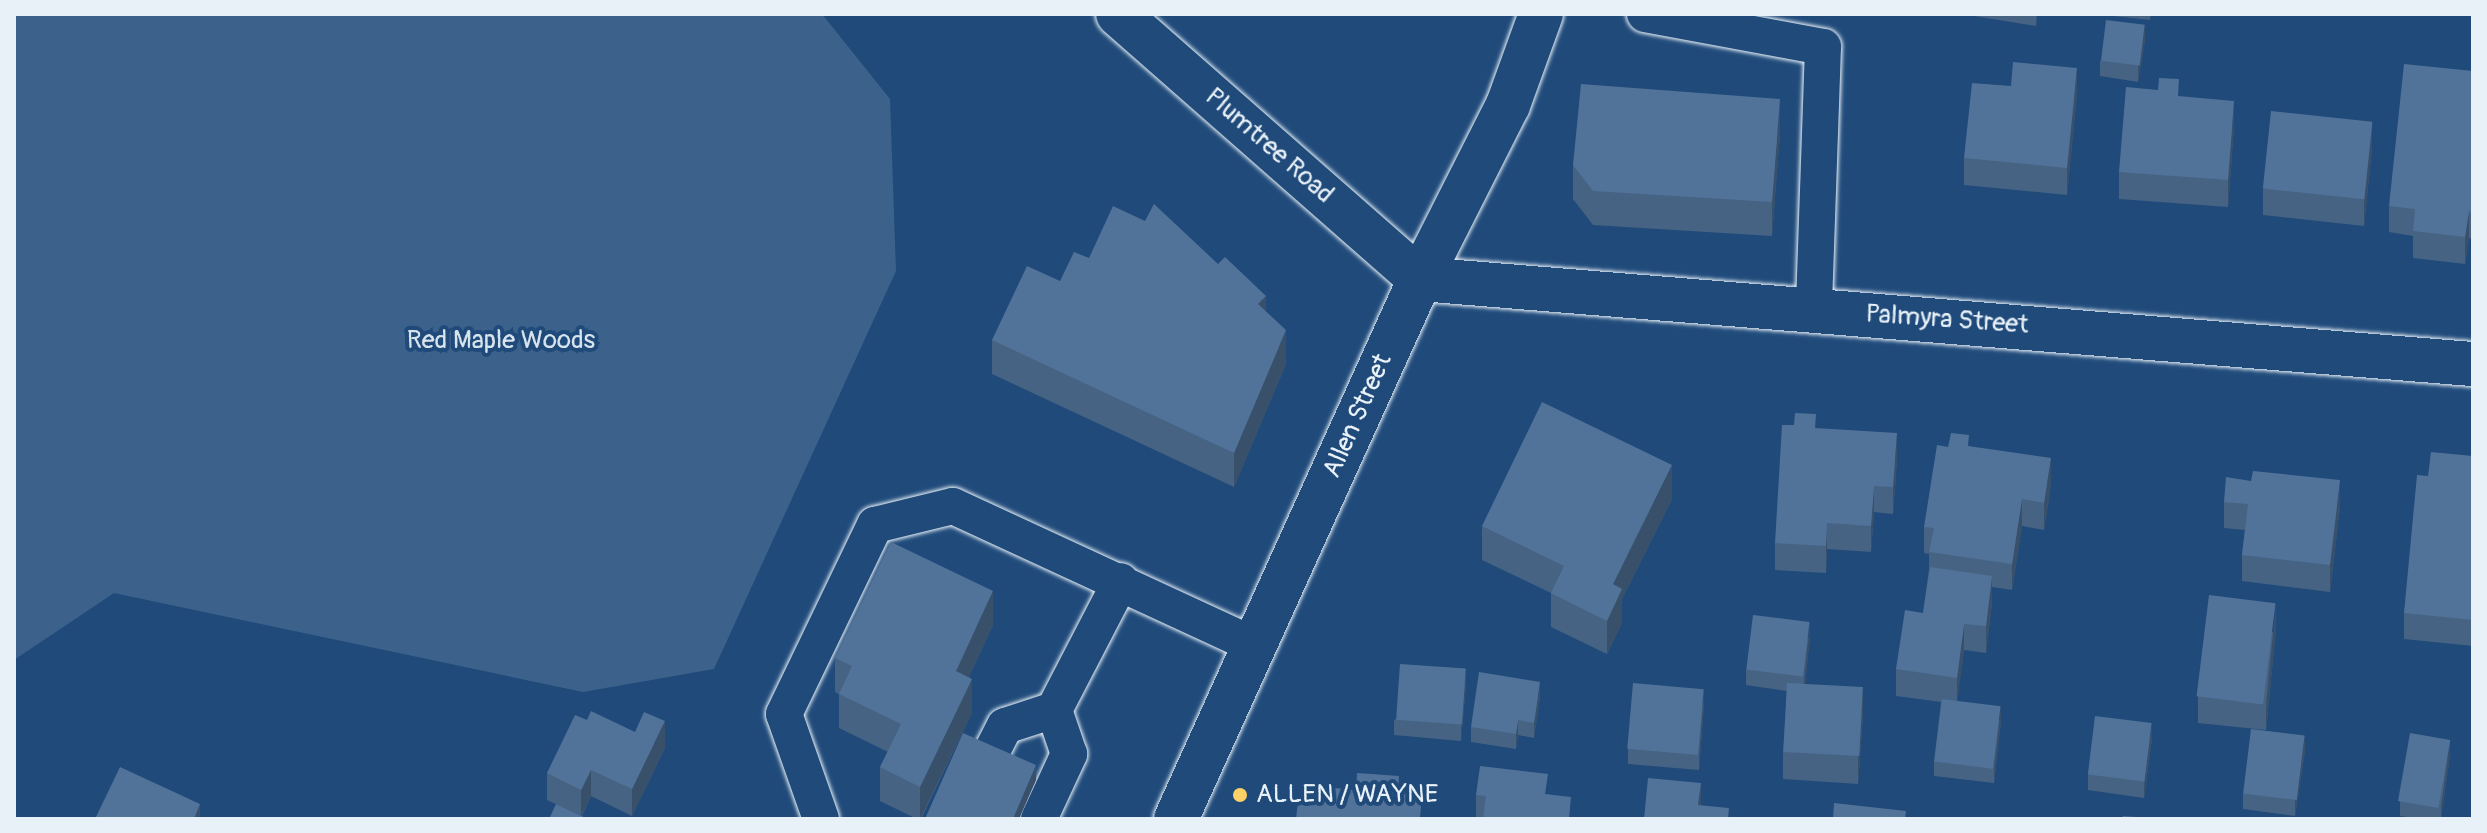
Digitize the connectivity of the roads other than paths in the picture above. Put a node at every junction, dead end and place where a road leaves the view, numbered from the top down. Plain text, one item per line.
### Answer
1 (1118, 14) edge
2 (1541, 14) edge
3 (1645, 14) edge
4 (1420, 279) junction
5 (1814, 310) junction
6 (2473, 364) edge
7 (1121, 581) junction
8 (1254, 645) junction
9 (1054, 710) junction
10 (988, 759) edge
11 (821, 819) edge
12 (1039, 819) edge
13 (1176, 819) edge

1 - 4 street, Plumtree Road
2 - 4 street, Allen Street
3 - 5 lane
4 - 5 street, Palmyra Street
4 - 8 street, Allen Street
5 - 6 street, Palmyra Street
7 - 8 lane
7 - 9 lane
7 - 11 lane
8 - 13 street, Allen Street
9 - 10 lane
9 - 12 lane

